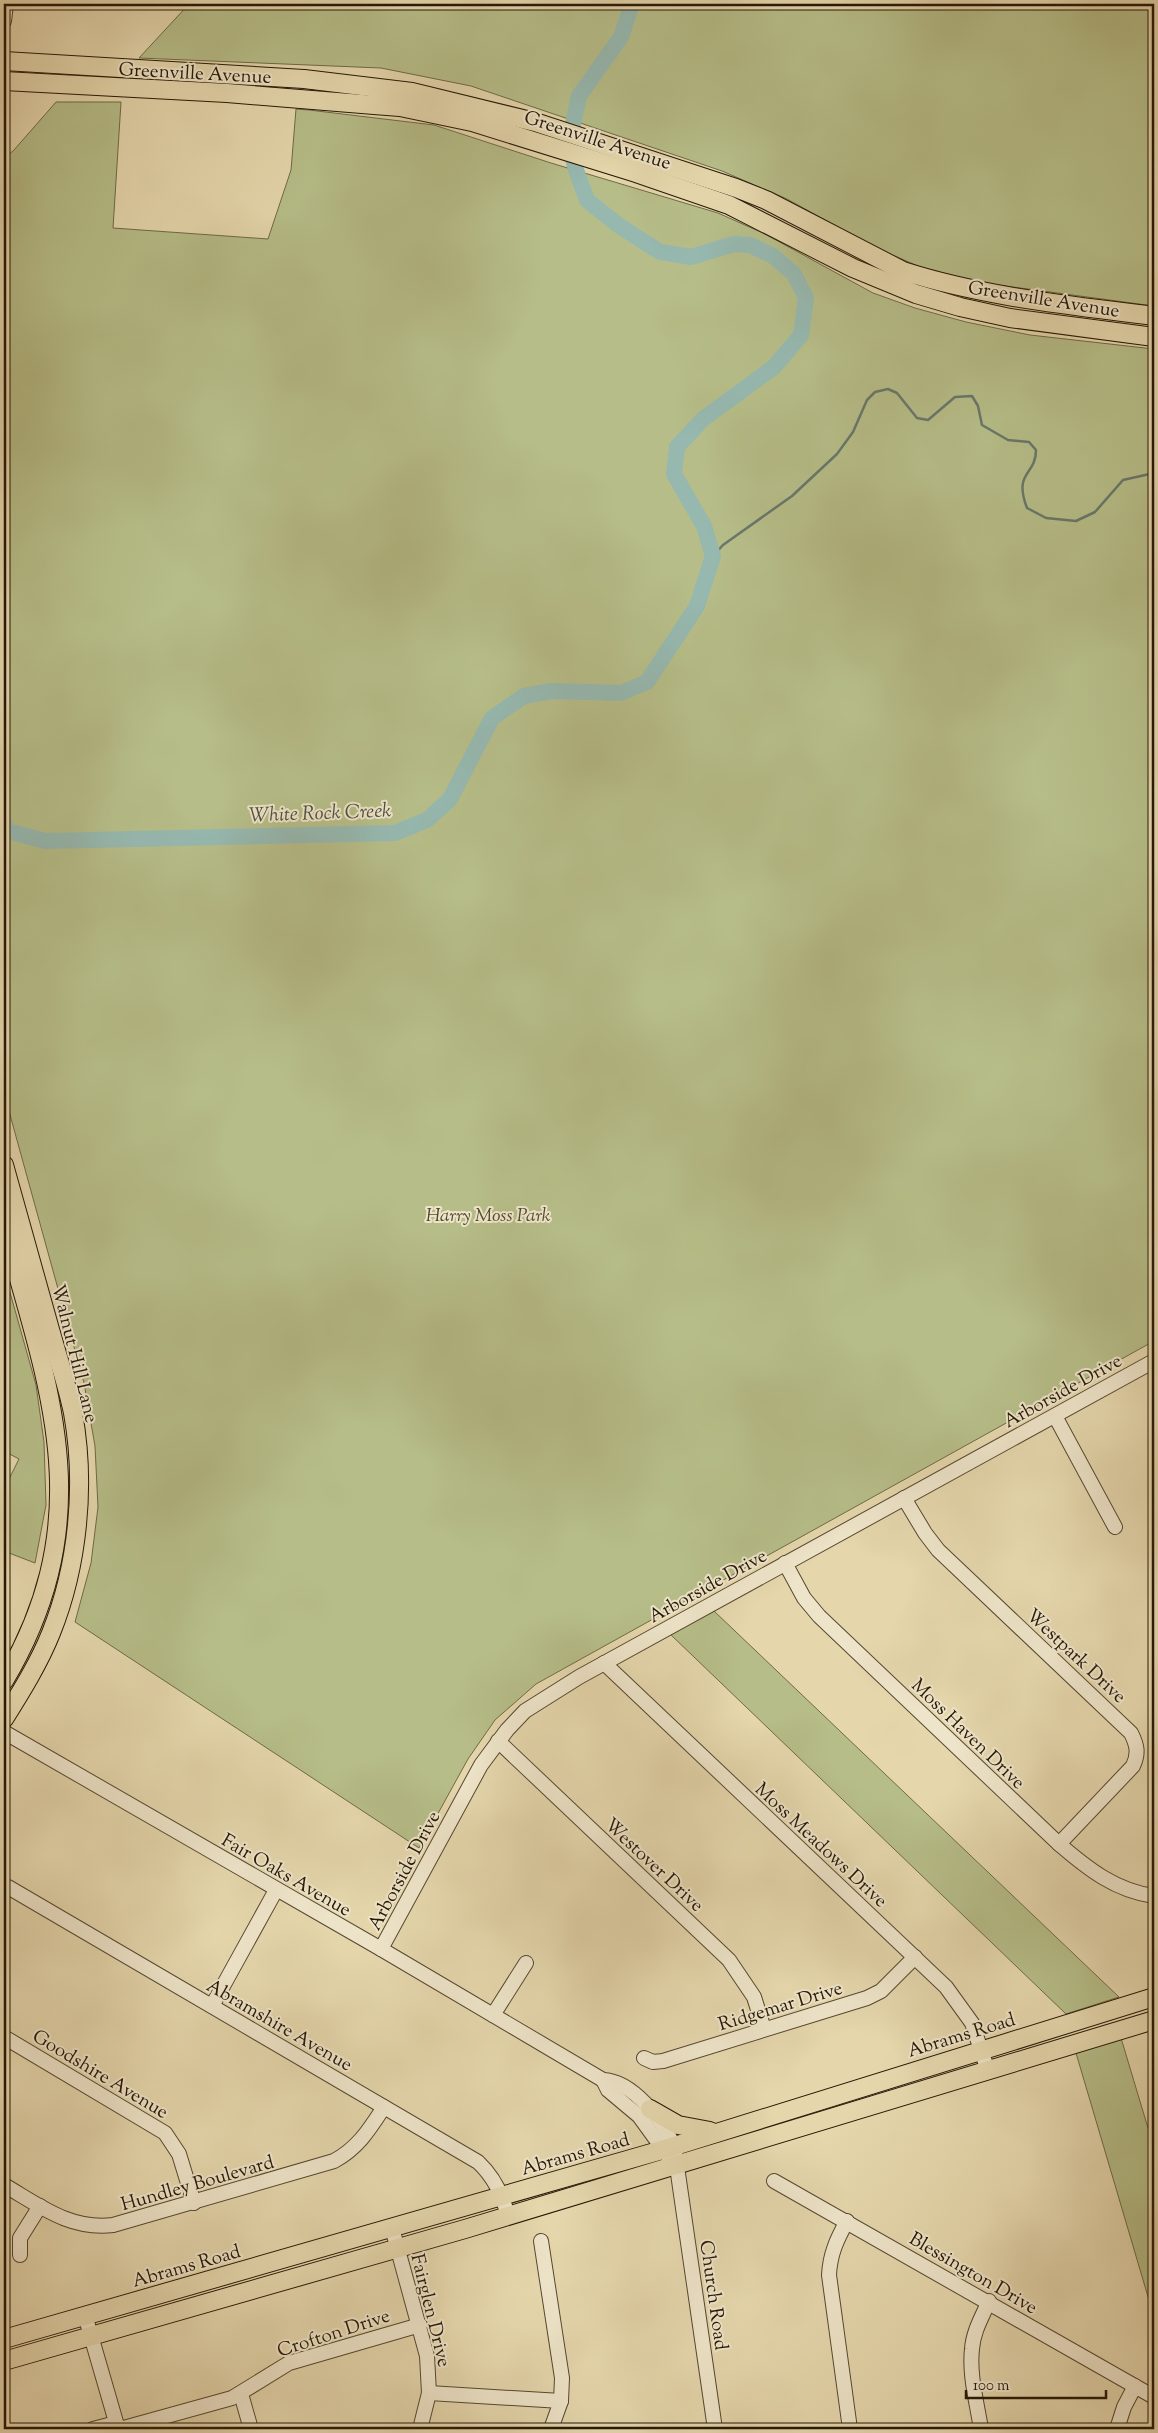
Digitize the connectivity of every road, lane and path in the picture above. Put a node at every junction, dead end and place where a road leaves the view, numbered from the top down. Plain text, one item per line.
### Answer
1 (6, 4) edge
2 (4, 21) edge
3 (4, 61) edge
4 (208, 73) junction
5 (304, 79) junction
6 (4, 81) edge
7 (207, 92) junction
8 (400, 99) junction
9 (302, 100) junction
10 (899, 279) junction
11 (1154, 316) edge
12 (1154, 337) edge
13 (4, 1165) edge
14 (4, 1227) edge
15 (1154, 1360) edge
16 (54, 1373) junction
17 (1054, 1416) junction
18 (904, 1498) junction
19 (1115, 1527) dead end
20 (785, 1564) junction
21 (604, 1663) junction
22 (4, 1681) edge
23 (4, 1719) edge
24 (4, 1732) edge
25 (498, 1741) junction
26 (1059, 1844) junction
27 (6, 1887) edge
28 (276, 1890) junction
29 (1154, 1896) edge
30 (381, 1949) junction
31 (914, 1957) junction
32 (526, 1963) dead end
33 (1154, 1997) edge
34 (212, 2006) junction
35 (493, 2015) junction
36 (1154, 2020) edge
37 (764, 2028) junction
38 (4, 2037) edge
39 (981, 2050) junction
40 (644, 2058) dead end
41 (988, 2071) junction
42 (603, 2080) junction
43 (384, 2107) junction
44 (650, 2109) junction
45 (718, 2132) junction
46 (668, 2148) junction
47 (677, 2166) junction
48 (774, 2181) dead end
49 (4, 2185) edge
50 (503, 2196) junction
51 (194, 2203) junction
52 (40, 2206) junction
53 (508, 2216) junction
54 (847, 2220) junction
55 (392, 2228) junction
56 (541, 2241) dead end
57 (398, 2249) junction
58 (20, 2255) dead end
59 (989, 2301) junction
60 (85, 2315) junction
61 (420, 2325) junction
62 (92, 2337) junction
63 (4, 2339) edge
64 (4, 2361) edge
65 (1135, 2386) junction
66 (429, 2392) junction
67 (241, 2394) junction
68 (1154, 2397) edge
69 (561, 2401) junction
70 (118, 2427) edge
71 (93, 2429) edge
72 (251, 2429) edge
73 (420, 2429) edge
74 (551, 2429) edge
75 (716, 2429) edge
76 (850, 2429) edge
77 (981, 2429) edge
78 (1117, 2429) edge

1 - 2 street
3 - 4 main road, Greenville Avenue
4 - 5 main road, Greenville Avenue
4 - 7 main road
5 - 8 main road, Greenville Avenue
5 - 9 main road
6 - 7 main road, Greenville Avenue
7 - 9 main road, Greenville Avenue
8 - 9 main road, Greenville Avenue
8 - 10 main road, Greenville Avenue
8 - 10 main road, Greenville Avenue
10 - 11 main road, Greenville Avenue
10 - 12 main road, Greenville Avenue
13 - 16 main road, Walnut Hill Lane
14 - 16 main road, Walnut Hill Lane
15 - 17 street, Arborside Drive
16 - 22 main road, Walnut Hill Lane
16 - 23 main road, Walnut Hill Lane
17 - 18 street, Arborside Drive
17 - 19 street
18 - 20 street, Arborside Drive
18 - 26 street, Westpark Drive
20 - 21 street, Arborside Drive
20 - 26 street, Moss Haven Drive
21 - 25 street, Arborside Drive
21 - 31 street, Moss Meadows Drive
24 - 28 street, Fair Oaks Avenue
25 - 30 street, Arborside Drive
25 - 37 street, Westover Drive
26 - 29 street, Moss Haven Drive
27 - 34 street, Abramshire Avenue
28 - 30 street, Fair Oaks Avenue
28 - 34 street
30 - 35 street, Fair Oaks Avenue
31 - 37 street, Ridgemar Drive
31 - 39 street, Moss Meadows Drive
32 - 35 street
33 - 39 main road, Abrams Road
34 - 43 street, Abramshire Avenue
35 - 42 street, Fair Oaks Avenue
36 - 41 main road
37 - 40 street, Ridgemar Drive
38 - 51 street, Goodshire Avenue
39 - 41 street, Moss Meadows Drive
39 - 45 main road, Abrams Road
41 - 47 main road
42 - 44 street, Fair Oaks Avenue
42 - 46 street, Fair Oaks Avenue
43 - 50 street, Abramshire Avenue
43 - 51 street, Hundley Boulevard
44 - 45 main road
44 - 46 street, Fair Oaks Avenue
45 - 46 main road, Abrams Road
46 - 47 street, Fair Oaks Avenue
46 - 50 main road, Abrams Road
47 - 53 main road
47 - 75 street, Church Road
48 - 54 street, Blessington Drive
49 - 52 street, Hundley Boulevard
50 - 53 street, Abramshire Avenue
50 - 55 main road, Abrams Road
51 - 52 street, Hundley Boulevard
52 - 58 street
53 - 57 main road
54 - 59 street, Blessington Drive
54 - 76 street
55 - 57 street, Fairglen Drive
55 - 60 main road, Abrams Road
56 - 69 street
57 - 61 street, Fairglen Drive
57 - 62 main road
59 - 65 street, Blessington Drive
59 - 77 street
60 - 62 street
60 - 63 main road, Abrams Road
61 - 66 street, Fairglen Drive
61 - 67 street, Crofton Drive
62 - 64 main road
62 - 70 street
65 - 68 street, Blessington Drive
65 - 78 street
66 - 69 street
66 - 73 street, Fairglen Drive
67 - 70 street, Crofton Drive
67 - 72 street
69 - 74 street
70 - 71 street, Crofton Drive

